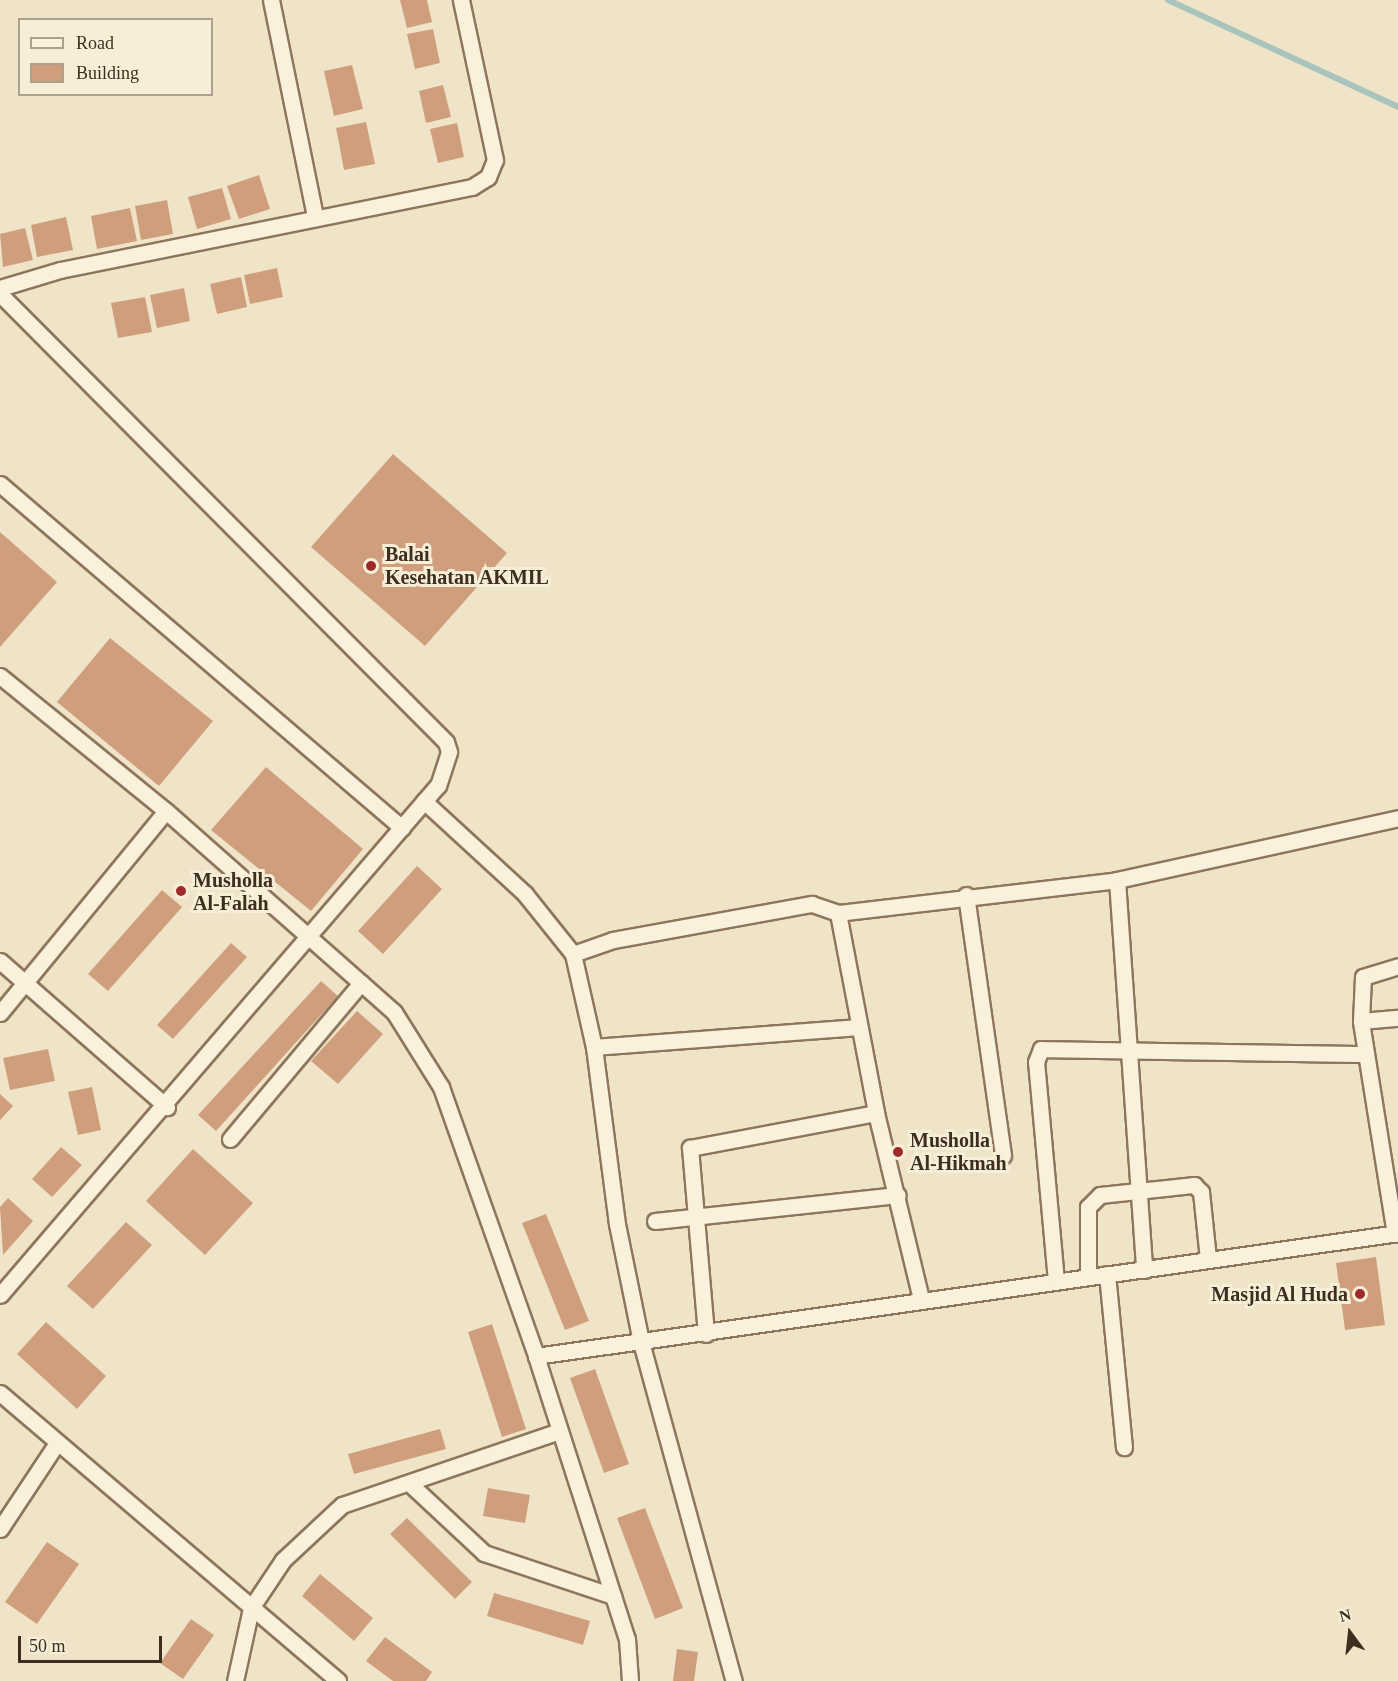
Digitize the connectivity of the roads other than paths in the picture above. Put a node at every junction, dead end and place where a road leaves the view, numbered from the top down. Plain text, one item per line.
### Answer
1 (271, 0) edge
2 (461, 0) edge
3 (315, 216) junction
4 (0, 288) edge
5 (0, 294) edge
6 (0, 484) edge
7 (0, 676) edge
8 (424, 801) junction
9 (166, 811) junction
10 (1398, 819) edge
11 (402, 828) junction
12 (1118, 880) junction
13 (966, 895) junction
14 (838, 913) junction
15 (309, 938) junction
16 (580, 951) junction
17 (0, 961) edge
18 (1398, 966) edge
19 (25, 983) junction
20 (361, 983) junction
21 (0, 1013) edge
22 (1398, 1018) edge
23 (1362, 1021) junction
24 (858, 1027) junction
25 (594, 1047) junction
26 (1131, 1049) junction
27 (1366, 1054) junction
28 (167, 1107) junction
29 (876, 1113) junction
30 (230, 1139) dead end
31 (1003, 1155) dead end
32 (1141, 1191) junction
33 (898, 1195) junction
34 (695, 1217) junction
35 (655, 1221) dead end
36 (1396, 1234) edge
37 (1208, 1258) junction
38 (1144, 1270) junction
39 (1107, 1274) junction
40 (1088, 1277) junction
41 (1056, 1281) junction
42 (0, 1295) edge
43 (921, 1299) junction
44 (706, 1334) junction
45 (648, 1342) junction
46 (536, 1356) junction
47 (0, 1393) edge
48 (557, 1432) junction
49 (57, 1443) junction
50 (1124, 1447) dead end
51 (409, 1483) junction
52 (0, 1529) edge
53 (613, 1596) junction
54 (251, 1608) junction
55 (235, 1681) edge
56 (339, 1681) edge
57 (630, 1681) edge
58 (735, 1681) edge

1 - 3 street
2 - 3 street
3 - 4 street
5 - 8 street
6 - 11 street
7 - 9 street
8 - 11 street
8 - 16 street
9 - 15 street
9 - 19 street
10 - 12 street
11 - 15 street
12 - 13 street
12 - 26 street
13 - 14 street
13 - 31 street
14 - 16 street
14 - 24 street
15 - 20 street
15 - 28 street
16 - 25 street
17 - 19 street
18 - 23 street
19 - 21 street
19 - 28 street
20 - 30 street
20 - 46 street
22 - 23 street
23 - 27 street
24 - 25 street
24 - 29 street
25 - 45 street
26 - 27 street
26 - 32 street
26 - 41 street
27 - 36 street
28 - 42 street
29 - 33 street
29 - 34 street
32 - 37 street
32 - 38 street
32 - 40 street
33 - 34 street
33 - 43 street
34 - 35 street
34 - 44 street
36 - 37 street
37 - 38 street
38 - 39 street
39 - 40 street
39 - 50 street
40 - 41 street
41 - 43 street
43 - 44 street
44 - 45 street
45 - 46 street
45 - 58 street
46 - 48 street
47 - 49 street
48 - 51 street
48 - 53 street
49 - 52 street
49 - 54 street
51 - 53 street
51 - 54 street
53 - 57 street
54 - 55 street
54 - 56 street

